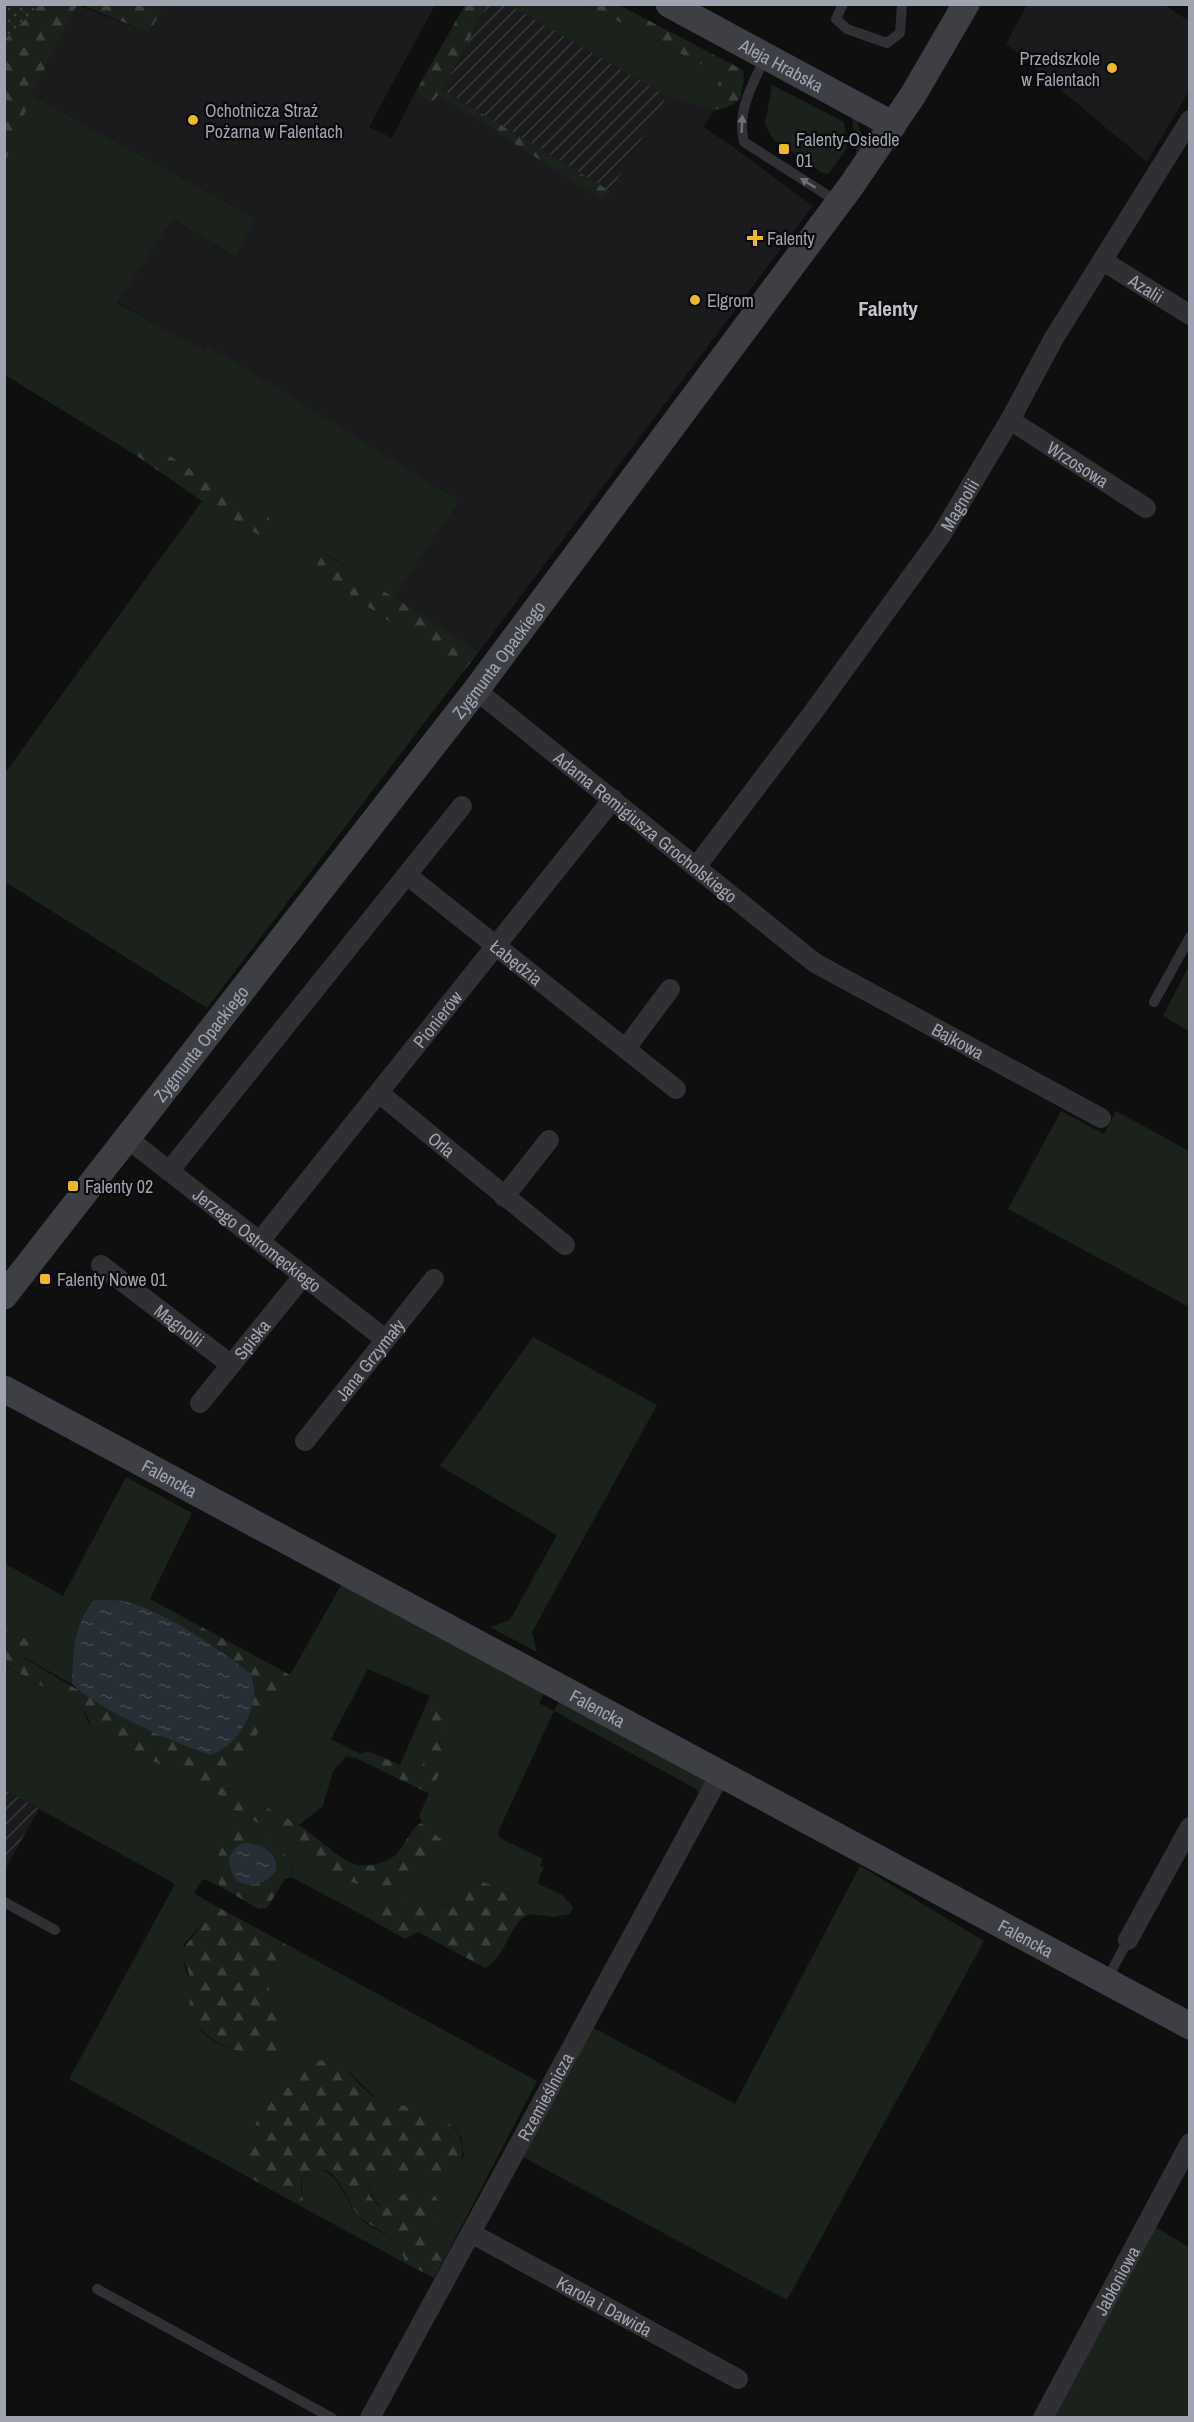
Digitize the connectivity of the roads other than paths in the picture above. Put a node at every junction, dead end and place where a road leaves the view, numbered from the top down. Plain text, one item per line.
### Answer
1 (669, 4) edge
2 (843, 4) edge
3 (902, 4) edge
4 (966, 4) edge
5 (766, 56) junction
6 (1190, 120) edge
7 (893, 125) junction
8 (839, 202) junction
9 (1103, 261) junction
10 (1190, 315) edge
11 (1010, 420) junction
12 (1146, 507) dead end
13 (476, 690) junction
14 (613, 799) junction
15 (462, 806) dead end
16 (696, 867) junction
17 (407, 875) junction
18 (1190, 937) edge
19 (496, 946) junction
20 (815, 963) joint
21 (670, 989) dead end
22 (1154, 1002) dead end
23 (626, 1048) junction
24 (676, 1089) dead end
25 (379, 1093) junction
26 (1101, 1118) dead end
27 (128, 1139) junction
28 (549, 1140) dead end
29 (170, 1170) junction
30 (504, 1197) junction
31 (260, 1241) junction
32 (565, 1245) dead end
33 (101, 1265) dead end
34 (303, 1275) junction
35 (434, 1280) dead end
36 (4, 1296) edge
37 (385, 1339) junction
38 (230, 1364) junction
39 (4, 1389) edge
40 (200, 1403) dead end
41 (305, 1441) dead end
42 (720, 1775) junction
43 (1190, 1827) edge
44 (4, 1902) edge
45 (55, 1930) dead end
46 (1128, 1940) joint
47 (1106, 1981) junction
48 (1190, 2026) edge
49 (1190, 2143) edge
50 (471, 2233) junction
51 (97, 2289) dead end
52 (738, 2379) dead end
53 (332, 2418) edge
54 (370, 2418) edge
55 (1043, 2418) edge

1 - 5 street, Aleja Hrabska
2 - 3 lane
4 - 7 street, Zygmunta Opackiego
5 - 7 street, Aleja Hrabska
8 -> 5 lane
6 - 9 street, Magnolii
7 - 8 street, Zygmunta Opackiego
8 - 13 street, Zygmunta Opackiego
9 - 10 street, Azalii
9 - 11 street, Magnolii
11 - 12 street, Wrzosowa
11 - 16 street, Magnolii
13 - 14 street, Adama Remigiusza Grocholskiego
13 - 27 street, Zygmunta Opackiego
14 - 16 street, Adama Remigiusza Grocholskiego
14 - 19 street, Pionierów
15 - 17 street
16 - 20 street, Adama Remigiusza Grocholskiego
17 - 19 street, Łabędzia
17 - 29 street
18 - 22 lane
19 - 23 street, Łabędzia
19 - 25 street, Pionierów
20 - 26 street, Bajkowa
21 - 23 street
23 - 24 street, Łabędzia
25 - 30 street, Orla
25 - 31 street, Pionierów
27 - 29 street, Jerzego Ostromęckiego
27 - 36 street, Zygmunta Opackiego
28 - 30 street
29 - 31 street, Jerzego Ostromęckiego
30 - 32 street, Orla
31 - 34 street, Jerzego Ostromęckiego
33 - 38 street, Magnolii
34 - 37 street, Jerzego Ostromęckiego
34 - 38 street, Spiska
35 - 37 street, Jana Grzymały
37 - 41 street, Jana Grzymały
38 - 40 street, Spiska
39 - 42 street, Falencka
42 - 47 street, Falencka
42 - 50 street, Rzemieślnicza
43 - 46 street
44 - 45 lane
46 - 47 lane
47 - 48 street, Falencka
49 - 55 street, Jabłoniowa
50 - 52 street, Karola i Dawida
50 - 54 street, Rzemieślnicza
51 - 53 lane

